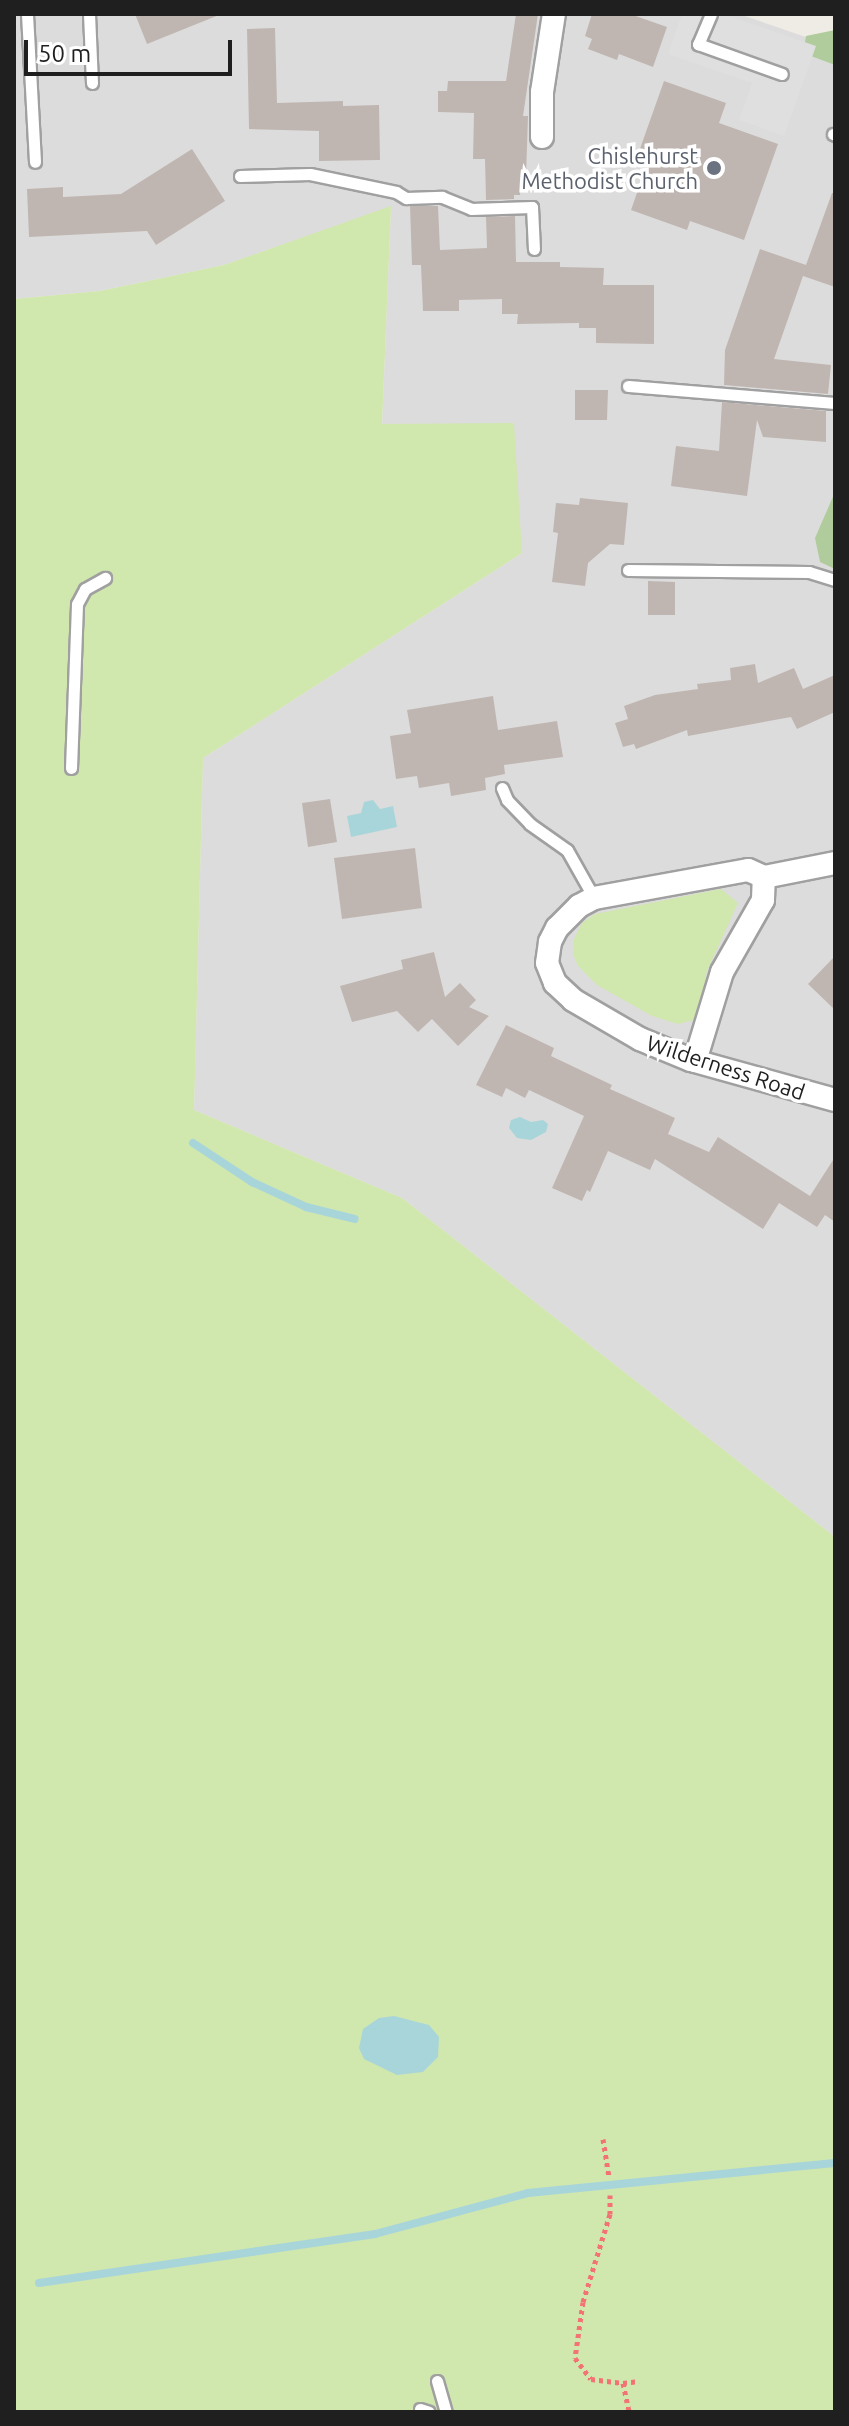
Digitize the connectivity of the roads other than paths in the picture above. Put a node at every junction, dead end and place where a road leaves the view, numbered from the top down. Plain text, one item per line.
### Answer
1 (27, 14) edge
2 (89, 14) edge
3 (554, 14) edge
4 (711, 14) edge
5 (782, 74) dead end
6 (92, 83) dead end
7 (542, 137) dead end
8 (35, 162) dead end
9 (240, 176) dead end
10 (534, 249) dead end
11 (628, 386) dead end
12 (835, 403) edge
13 (628, 570) dead end
14 (105, 578) dead end
15 (835, 580) edge
16 (71, 768) dead end
17 (502, 788) dead end
18 (835, 863) edge
19 (764, 877) junction
20 (594, 898) junction
21 (695, 1061) junction
22 (835, 1100) edge
23 (437, 2381) dead end
24 (446, 2412) edge

1 - 8 lane
2 - 6 lane
3 - 7 street
4 - 5 lane
9 - 10 lane
11 - 12 lane
13 - 15 lane
14 - 16 lane
17 - 20 lane
18 - 19 street
19 - 20 street
19 - 21 street
20 - 21 street, Wilderness Road
21 - 22 street, Wilderness Road
23 - 24 lane

